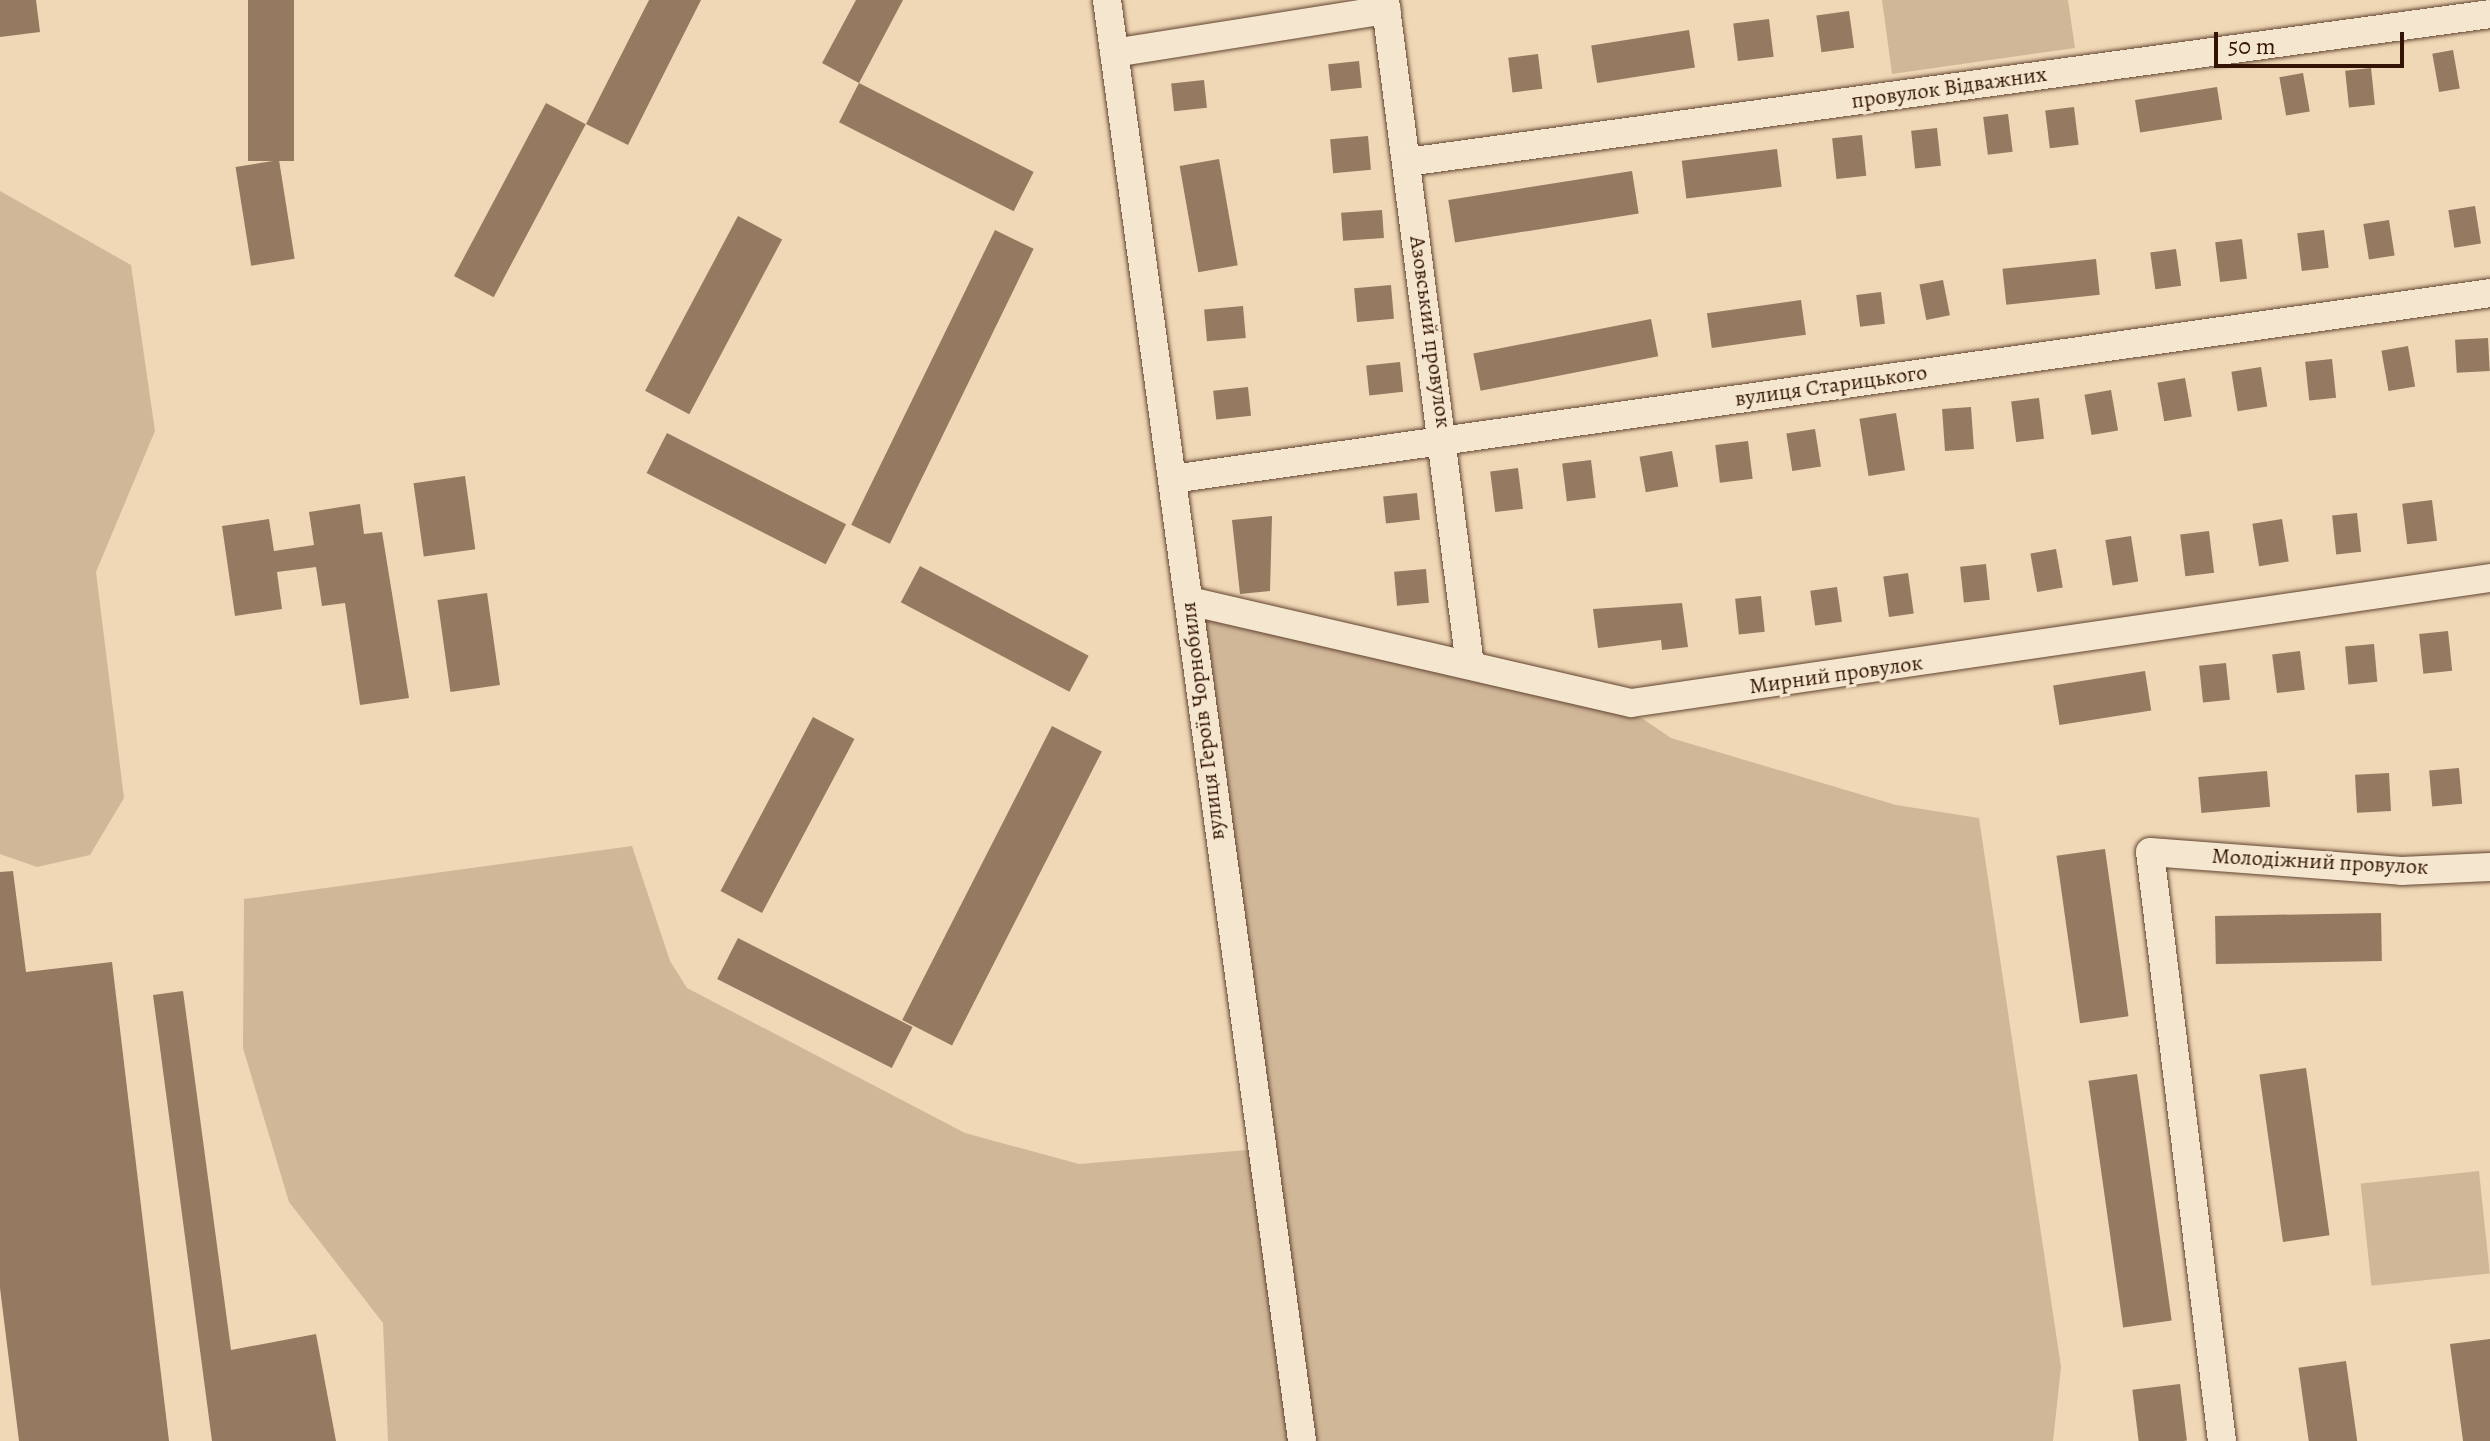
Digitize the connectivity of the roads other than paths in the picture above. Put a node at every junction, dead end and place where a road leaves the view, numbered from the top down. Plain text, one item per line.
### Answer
1 (1107, 0) edge
2 (1386, 5) edge
3 (2490, 14) edge
4 (1114, 53) junction
5 (1407, 162) junction
6 (2490, 293) edge
7 (1445, 440) junction
8 (1172, 479) junction
9 (2490, 578) edge
10 (1189, 601) junction
11 (1470, 665) junction
12 (2490, 867) edge
13 (1302, 1441) edge
14 (2222, 1441) edge

1 - 4 street, вулиця Героїв Чорнобиля
2 - 4 street
2 - 5 street, Азовський провулок
3 - 5 street, провулок Відважних
4 - 8 street, вулиця Героїв Чорнобиля
5 - 7 street, Азовський провулок
6 - 7 street, вулиця Старицького
7 - 8 street, вулиця Старицького
7 - 11 street, Азовський провулок
8 - 10 street, вулиця Героїв Чорнобиля
9 - 11 street, Мирний провулок
10 - 11 street, Мирний провулок
10 - 13 street, вулиця Героїв Чорнобиля
12 - 14 street, Молодіжний провулок

